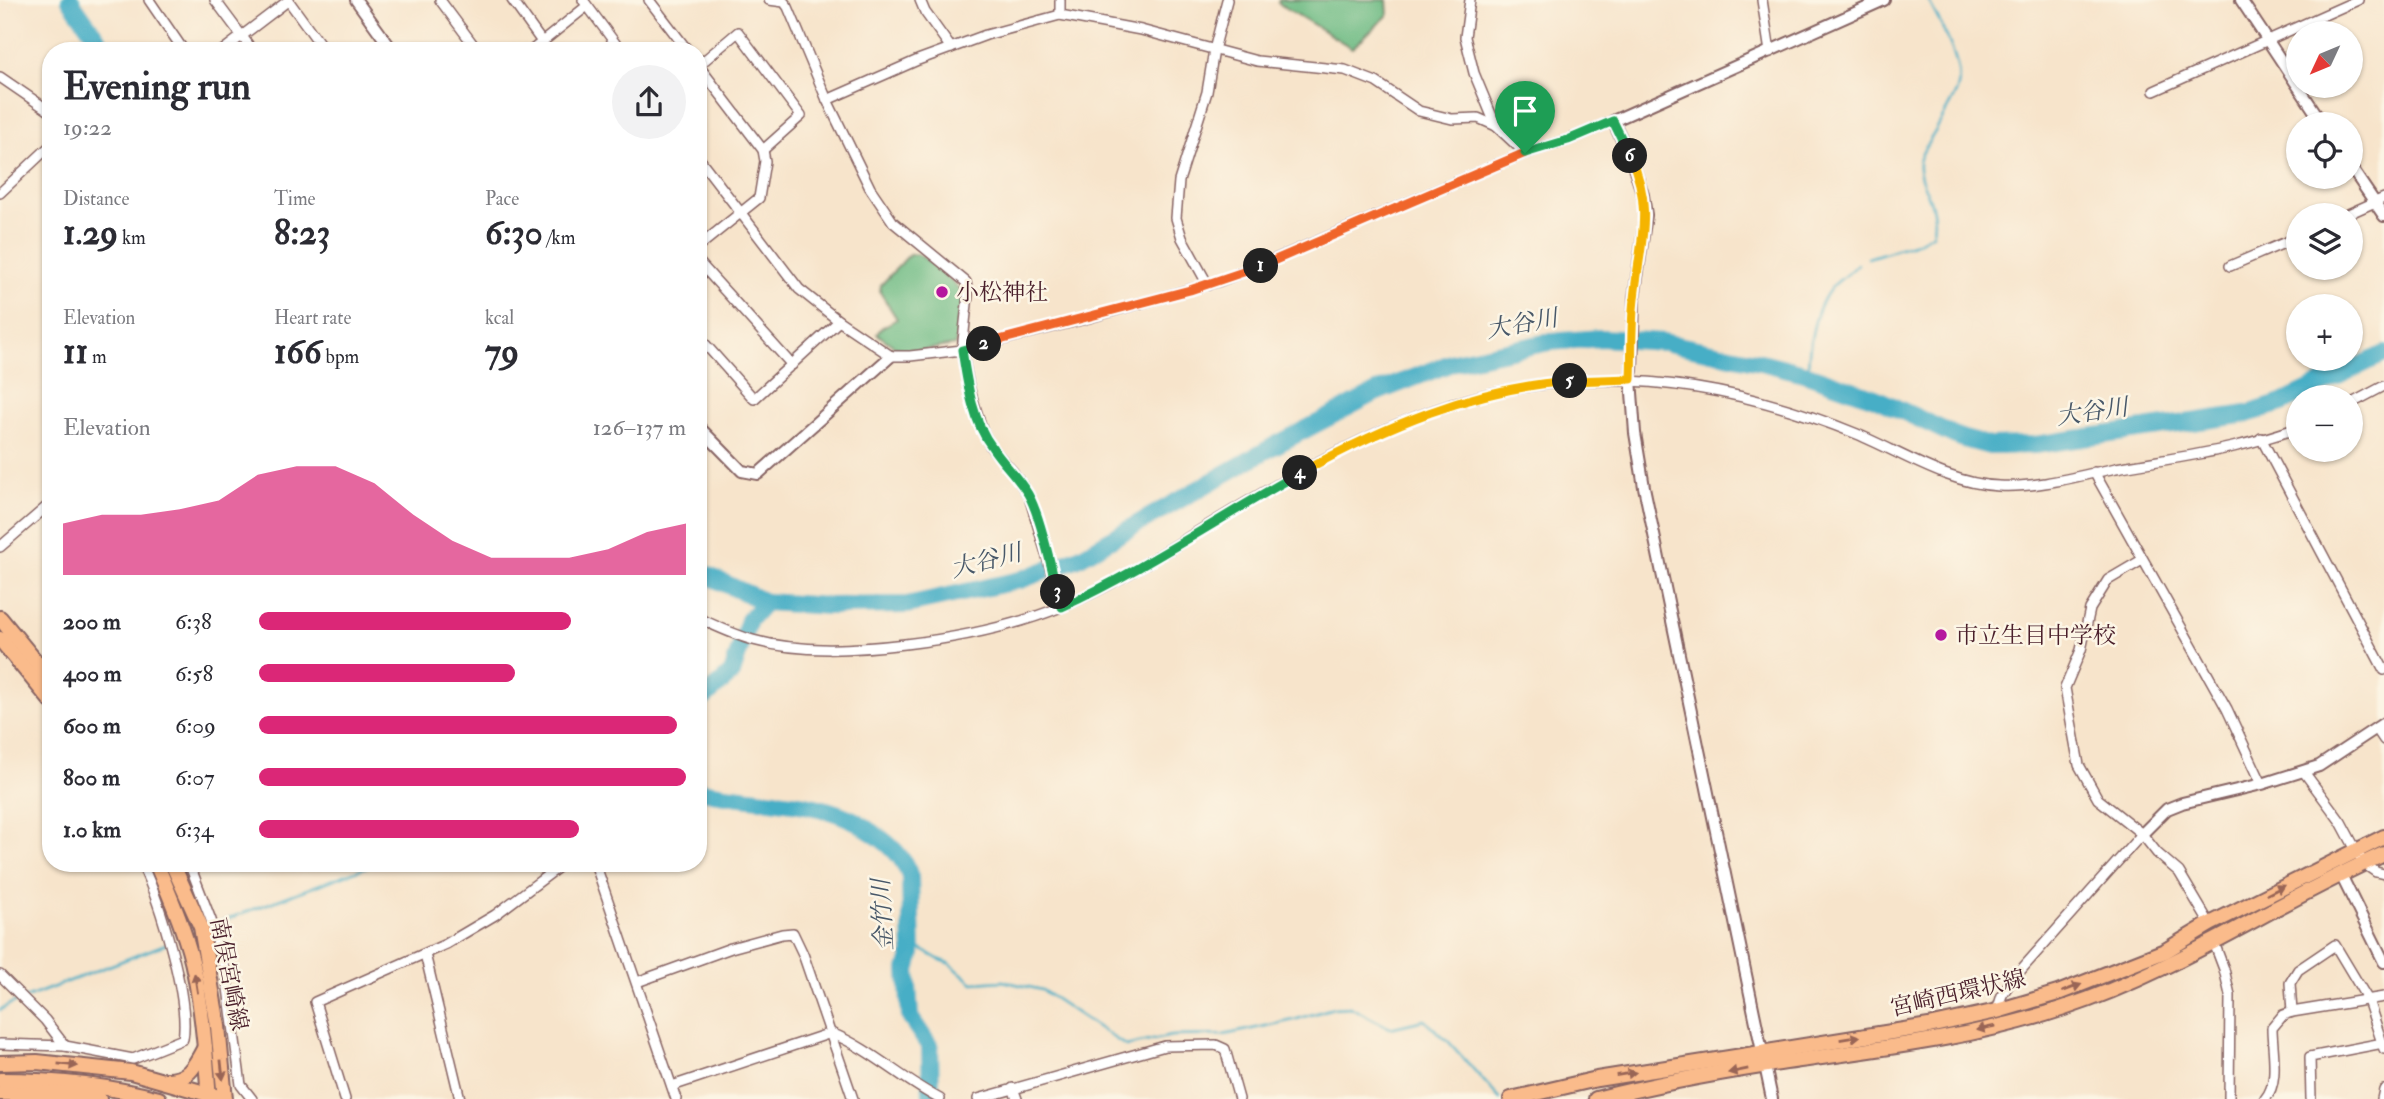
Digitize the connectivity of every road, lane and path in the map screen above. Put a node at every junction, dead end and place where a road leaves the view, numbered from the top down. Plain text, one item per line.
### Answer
1 (149, 0) edge
2 (215, 0) edge
3 (288, 0) edge
4 (356, 0) edge
5 (440, 0) edge
6 (512, 0) edge
7 (649, 0) edge
8 (769, 0) edge
9 (920, 0) edge
10 (1060, 0) edge
11 (1227, 0) edge
12 (1470, 0) edge
13 (1762, 0) edge
14 (1884, 0) edge
15 (2241, 0) edge
16 (2358, 0) edge
17 (585, 3) edge
18 (1060, 15) junction
19 (242, 36) junction
20 (2268, 41) junction
21 (178, 42) edge
22 (234, 42) edge
23 (246, 42) edge
24 (318, 42) edge
25 (386, 42) edge
26 (471, 42) edge
27 (540, 42) edge
28 (548, 42) edge
29 (614, 42) edge
30 (681, 42) edge
31 (951, 48) junction
32 (1214, 50) junction
33 (1770, 52) junction
34 (707, 58) edge
35 (0, 77) edge
36 (707, 77) edge
37 (2154, 90) dead end
38 (827, 100) junction
39 (42, 106) edge
40 (2315, 112) edge
41 (1613, 121) junction
42 (1496, 126) junction
43 (763, 150) junction
44 (42, 153) edge
45 (1525, 153) junction
46 (707, 178) edge
47 (2363, 181) edge
48 (0, 193) edge
49 (2379, 200) edge
50 (2363, 207) edge
51 (740, 214) junction
52 (2384, 216) edge
53 (707, 240) edge
54 (2286, 242) edge
55 (2230, 266) dead end
56 (707, 271) edge
57 (1208, 285) junction
58 (839, 321) junction
59 (707, 346) edge
60 (962, 350) junction
61 (891, 356) junction
62 (792, 365) junction
63 (1631, 375) junction
64 (2384, 386) edge
65 (2363, 397) edge
66 (2286, 431) edge
67 (707, 435) edge
68 (2261, 438) junction
69 (2094, 472) junction
70 (42, 511) edge
71 (0, 547) edge
72 (2142, 560) junction
73 (1061, 604) junction
74 (0, 618) edge
75 (707, 622) edge
76 (0, 639) edge
77 (42, 669) edge
78 (2384, 670) edge
79 (42, 690) edge
80 (2380, 726) edge
81 (2384, 740) edge
82 (2304, 772) junction
83 (2262, 785) junction
84 (2142, 834) junction
85 (2384, 837) edge
86 (2355, 850) junction
87 (2384, 854) edge
88 (2363, 863) junction
89 (145, 872) edge
90 (160, 872) edge
91 (176, 872) edge
92 (192, 872) edge
93 (552, 872) edge
94 (598, 872) edge
95 (2341, 874) junction
96 (2384, 874) edge
97 (2210, 923) junction
98 (2213, 940) junction
99 (425, 954) junction
100 (2384, 962) edge
101 (0, 975) edge
102 (637, 982) junction
103 (2384, 997) edge
104 (2368, 1000) junction
105 (1997, 1011) junction
106 (2292, 1012) junction
107 (211, 1028) junction
108 (831, 1033) junction
109 (2383, 1043) edge
110 (0, 1044) edge
111 (65, 1046) junction
112 (205, 1046) junction
113 (2384, 1049) edge
114 (1763, 1059) junction
115 (0, 1063) edge
116 (0, 1080) edge
117 (160, 1080) junction
118 (671, 1086) junction
119 (1013, 1088) junction
120 (2384, 1090) edge
121 (0, 1093) edge
122 (209, 1097) edge
123 (99, 1099) edge
124 (159, 1099) edge
125 (225, 1099) edge
126 (252, 1099) edge
127 (345, 1099) edge
128 (460, 1099) edge
129 (676, 1099) edge
130 (853, 1099) edge
131 (940, 1099) edge
132 (978, 1099) edge
133 (1017, 1099) edge
134 (1238, 1099) edge
135 (1511, 1099) edge
136 (1596, 1099) edge
137 (1772, 1099) edge
138 (2229, 1099) edge
139 (2265, 1099) edge
140 (2311, 1099) edge
141 (2382, 1099) edge

1 - 21 street
2 - 19 street
3 - 19 street
3 - 24 street
4 - 25 street
5 - 26 street
6 - 27 street
7 - 30 street
8 - 38 street
9 - 31 street
10 - 18 street
11 - 32 street
12 - 42 street
13 - 33 street
14 - 33 street
15 - 20 street
16 - 20 street
17 - 28 street
17 - 29 street
18 - 31 street
18 - 32 street
19 - 22 street
19 - 23 street
20 - 37 street
20 - 40 street
31 - 38 street
32 - 42 street
32 - 57 street
33 - 41 street
34 - 43 street
35 - 39 street
36 - 43 street
38 - 60 street
41 - 45 street
41 - 63 street
42 - 45 street
43 - 51 street
44 - 48 street
45 - 57 street
46 - 51 street
47 - 49 street
49 - 50 street
49 - 52 street
51 - 53 street
51 - 58 street
54 - 55 street
56 - 62 street
57 - 60 street
58 - 61 street
58 - 62 street
59 - 62 street
60 - 61 street
60 - 73 street
61 - 67 street
63 - 69 street
63 - 73 street
63 - 114 street
64 - 65 street
66 - 68 street
68 - 69 street
68 - 78 street
69 - 72 street
70 - 71 street
72 - 83 street
72 - 84 street
73 - 75 street
74 - 77 main road
76 - 79 main road
80 - 81 street
80 - 82 street
82 - 83 street
82 - 86 street
83 - 84 street
84 - 97 street
84 - 105 street
85 - 86 main road, 宮崎西環状線
86 - 88 street
97 -> 86 main road, 宮崎西環状線
87 - 88 main road, 宮崎西環状線
88 - 95 main road, 宮崎西環状線
88 - 96 street
89 - 111 street
107 -> 90 main road, 南俣宮崎線
91 - 107 main road, 南俣宮崎線
92 - 126 street
93 - 99 street
94 - 102 street
95 - 98 main road, 宮崎西環状線
95 - 100 street
97 - 98 street
105 -> 97 main road, 宮崎西環状線
98 -> 114 main road, 宮崎西環状線
98 - 138 street
99 - 127 street
99 - 128 street
101 - 111 street
102 - 108 street
102 - 118 street
103 - 104 street
104 - 106 street
104 - 106 street
104 - 109 street
114 -> 105 main road, 宮崎西環状線
106 - 139 street
107 - 112 main road, 南俣宮崎線
107 -> 125 main road, 南俣宮崎線
108 - 118 street
108 - 130 street
108 - 131 street
109 - 113 street
109 - 140 street
110 - 111 street
112 - 117 main road
112 - 122 main road, 南俣宮崎線
135 -> 114 main road, 宮崎西環状線
114 -> 136 main road, 宮崎西環状線
114 - 137 street
115 -> 117 main road
116 - 124 main road
117 - 122 main road
118 - 129 street
119 - 132 street
119 - 133 street
119 - 134 street
120 - 141 street
121 - 123 main road
122 - 125 main road

